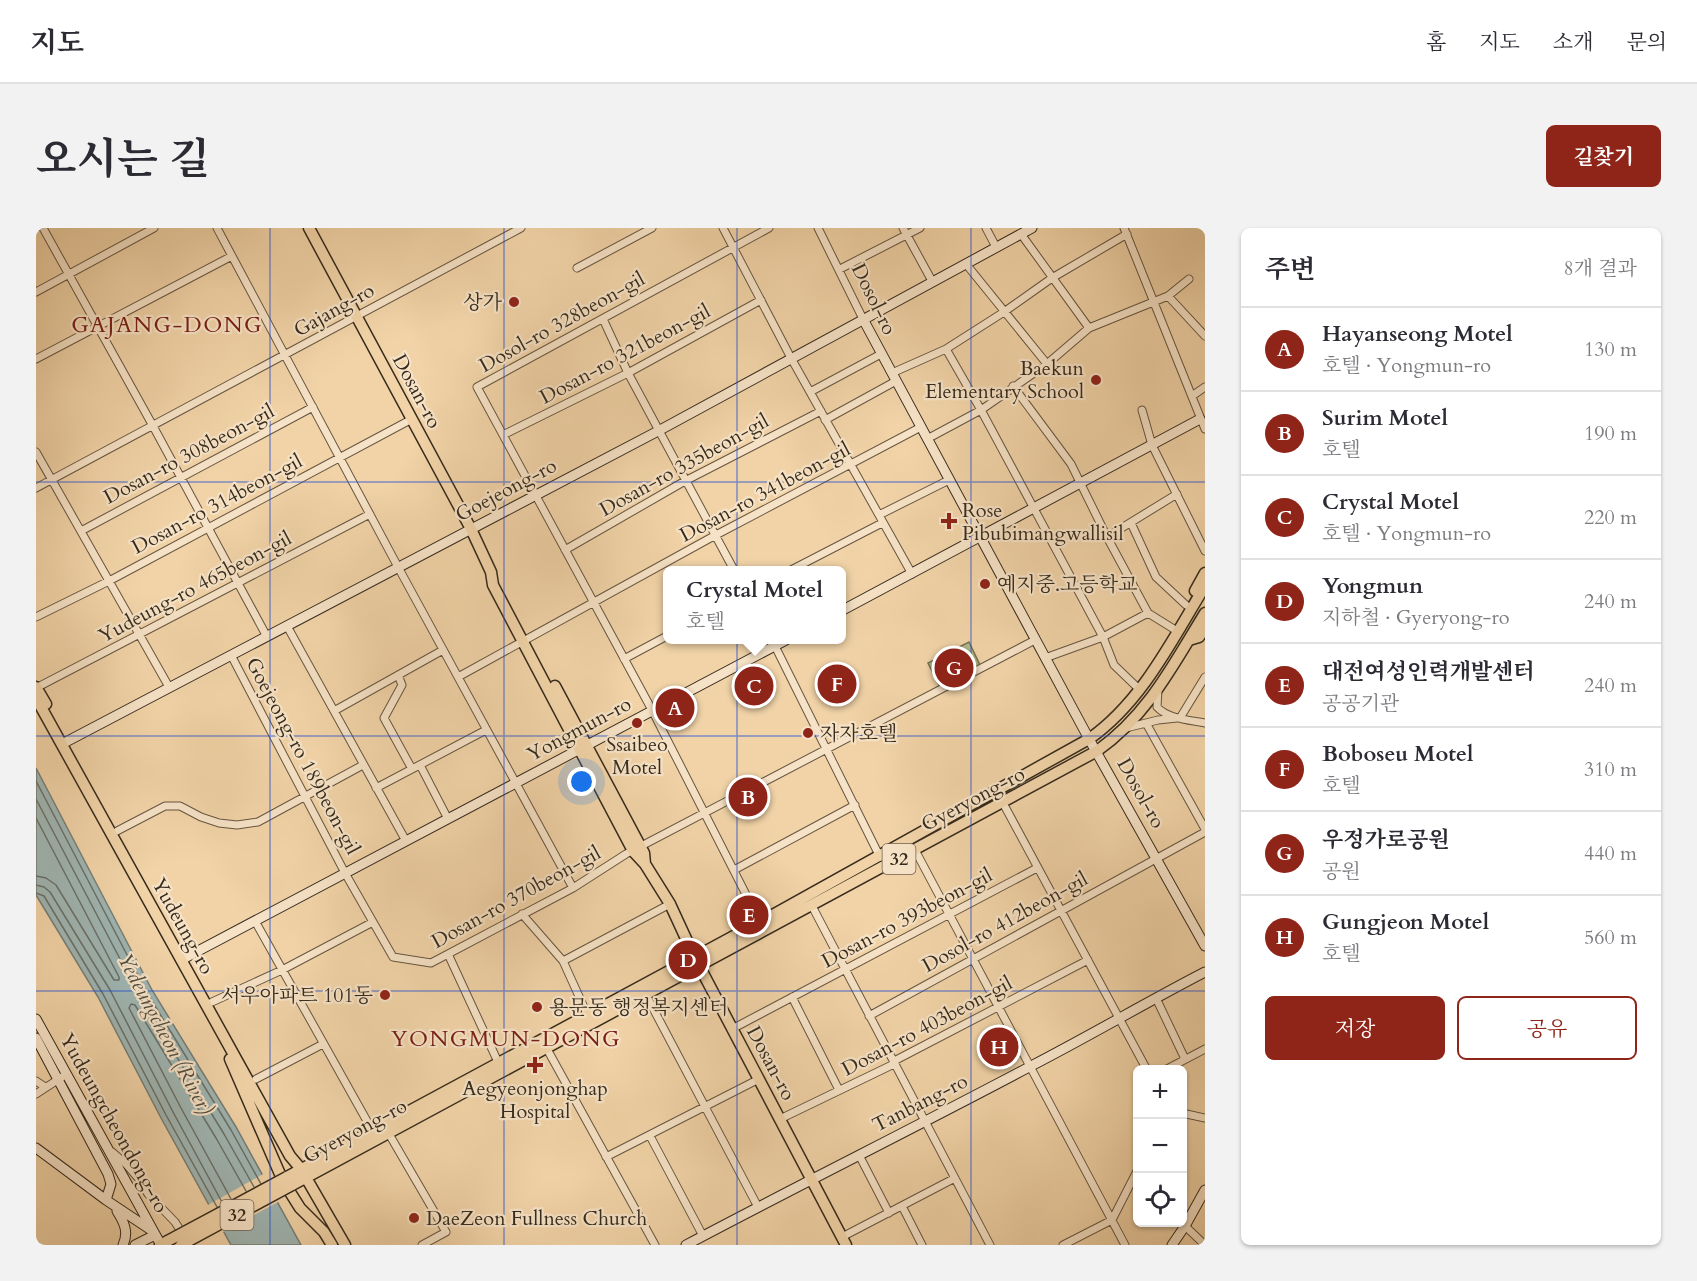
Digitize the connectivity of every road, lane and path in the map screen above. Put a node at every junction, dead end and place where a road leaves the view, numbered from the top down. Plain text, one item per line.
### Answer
1 (43, 228) edge
2 (154, 228) edge
3 (217, 228) edge
4 (309, 228) edge
5 (521, 228) edge
6 (652, 228) edge
7 (723, 228) edge
8 (770, 228) edge
9 (818, 228) edge
10 (920, 228) edge
11 (987, 228) edge
12 (1032, 228) edge
13 (905, 231) edge
14 (1125, 231) edge
15 (1021, 234) junction
16 (996, 247) junction
17 (734, 248) junction
18 (232, 256) junction
19 (966, 264) junction
20 (577, 268) dead end
21 (840, 269) junction
22 (70, 274) junction
23 (1052, 278) junction
24 (1189, 279) dead end
25 (932, 281) junction
26 (36, 292) edge
27 (1168, 296) junction
28 (761, 300) junction
29 (1154, 301) junction
30 (1004, 312) junction
31 (357, 315) junction
32 (603, 319) junction
33 (863, 319) junction
34 (98, 326) junction
35 (1089, 328) junction
36 (1205, 336) edge
37 (946, 349) junction
38 (881, 354) junction
39 (286, 355) junction
40 (791, 358) junction
41 (36, 359) edge
42 (1047, 364) junction
43 (628, 373) junction
44 (894, 377) junction
45 (1013, 386) junction
46 (1205, 387) edge
47 (810, 392) junction
48 (1192, 396) junction
49 (313, 407) junction
50 (981, 410) junction
51 (1142, 410) dead end
52 (820, 411) junction
53 (412, 419) junction
54 (1200, 419) junction
55 (825, 420) junction
56 (153, 426) junction
57 (921, 427) junction
58 (1205, 429) edge
59 (660, 430) junction
60 (503, 435) junction
61 (927, 438) junction
62 (1152, 445) junction
63 (36, 452) edge
64 (340, 458) junction
65 (850, 465) junction
66 (181, 477) junction
67 (52, 480) junction
68 (949, 480) junction
69 (685, 481) junction
70 (1080, 483) junction
71 (36, 488) edge
72 (1177, 494) junction
73 (535, 495) junction
74 (1034, 509) junction
75 (370, 514) junction
76 (881, 519) junction
77 (1131, 523) junction
78 (208, 528) junction
79 (471, 529) junction
80 (81, 531) junction
81 (714, 536) junction
82 (980, 537) junction
83 (1107, 537) junction
84 (565, 550) junction
85 (1205, 550) edge
86 (732, 566) edge
87 (798, 566) edge
88 (398, 567) junction
89 (1205, 573) edge
90 (912, 574) junction
91 (109, 581) junction
92 (238, 583) junction
93 (1205, 586) edge
94 (594, 603) junction
95 (1186, 605) junction
96 (846, 608) edge
97 (1148, 613) junction
98 (1205, 613) edge
99 (36, 617) edge
100 (286, 626) junction
101 (1179, 627) junction
102 (1205, 628) edge
103 (140, 635) junction
104 (266, 635) junction
105 (1103, 637) junction
106 (663, 638) edge
107 (527, 639) junction
108 (1035, 640) junction
109 (1189, 640) junction
110 (770, 644) edge
111 (775, 644) edge
112 (443, 650) junction
113 (231, 655) junction
114 (1045, 658) junction
115 (624, 659) junction
116 (398, 675) junction
117 (458, 677) junction
118 (1205, 677) edge
119 (169, 687) junction
120 (36, 688) edge
121 (1140, 690) junction
122 (1158, 690) junction
123 (36, 698) edge
124 (652, 710) junction
125 (334, 711) junction
126 (1180, 718) junction
127 (1146, 723) junction
128 (1205, 723) edge
129 (1126, 728) junction
130 (486, 730) junction
131 (1089, 739) junction
132 (65, 743) junction
133 (583, 746) junction
134 (827, 750) junction
135 (1097, 752) junction
136 (363, 765) junction
137 (416, 767) junction
138 (515, 783) junction
139 (376, 788) junction
140 (304, 795) junction
141 (1003, 803) junction
142 (855, 805) junction
143 (705, 814) junction
144 (448, 819) junction
145 (1205, 830) edge
146 (117, 831) junction
147 (406, 841) junction
148 (637, 849) junction
149 (915, 850) junction
150 (880, 857) junction
151 (1156, 858) junction
152 (1037, 868) junction
153 (734, 870) junction
154 (345, 873) junction
155 (573, 888) junction
156 (670, 904) junction
157 (812, 906) junction
158 (1061, 910) junction
159 (951, 913) junction
160 (522, 914) junction
161 (255, 921) junction
162 (373, 922) junction
163 (760, 922) junction
164 (1205, 946) edge
165 (448, 954) junction
166 (974, 958) junction
167 (184, 959) junction
168 (563, 960) junction
169 (1088, 960) junction
170 (697, 961) junction
171 (846, 969) junction
172 (282, 970) junction
173 (1205, 972) edge
174 (646, 995) junction
175 (792, 997) junction
176 (1156, 998) junction
177 (212, 1002) junction
178 (999, 1006) junction
179 (587, 1014) junction
180 (869, 1016) junction
181 (1119, 1018) junction
182 (36, 1019) edge
183 (732, 1029) junction
184 (224, 1035) junction
185 (36, 1038) edge
186 (323, 1044) junction
187 (547, 1049) junction
188 (1205, 1049) edge
189 (1185, 1059) junction
190 (498, 1062) junction
191 (894, 1064) junction
192 (1144, 1065) edge
193 (1174, 1065) edge
194 (1031, 1066) junction
195 (63, 1077) junction
196 (256, 1079) junction
197 (759, 1079) junction
198 (36, 1081) edge
199 (45, 1087) junction
200 (839, 1090) junction
201 (36, 1094) edge
202 (705, 1107) junction
203 (1187, 1114) edge
204 (1205, 1118) edge
205 (780, 1119) junction
206 (924, 1121) junction
207 (372, 1130) junction
208 (389, 1134) junction
209 (650, 1136) junction
210 (36, 1148) edge
211 (107, 1148) junction
212 (859, 1155) junction
213 (606, 1157) junction
214 (1135, 1173) edge
215 (304, 1174) junction
216 (955, 1178) junction
217 (811, 1179) junction
218 (1205, 1190) edge
219 (110, 1203) junction
220 (902, 1206) junction
221 (758, 1207) junction
222 (889, 1213) junction
223 (1112, 1220) junction
224 (1187, 1222) edge
225 (1184, 1227) edge
226 (1186, 1227) edge
227 (154, 1233) junction
228 (703, 1236) junction
229 (844, 1241) edge
230 (180, 1242) edge
231 (123, 1245) edge
232 (135, 1245) edge
233 (160, 1245) edge
234 (189, 1245) edge
235 (332, 1245) edge
236 (345, 1245) edge
237 (422, 1245) edge
238 (656, 1245) edge
239 (686, 1245) edge
240 (922, 1245) edge
241 (990, 1245) edge
242 (1063, 1245) edge
243 (1125, 1245) edge
244 (1172, 1245) edge
245 (1205, 1245) edge

1 - 22 street
2 - 22 street
3 - 18 street
4 - 31 main road, Dosan-ro
5 - 31 street, Gajang-ro
6 - 20 street
7 - 17 street
8 - 17 street, Dosol-ro 328beon-gil
9 - 21 street, Dosol-ro
10 - 13 street
11 - 16 street
12 - 15 street, Goejeong-ro
13 - 21 street
13 - 25 street
14 - 23 street
14 - 29 street
15 - 16 street, Goejeong-ro
15 - 23 street
16 - 19 street, Goejeong-ro
17 - 28 street
17 - 32 street, Dosol-ro 328beon-gil
18 - 34 street
18 - 39 street
19 - 25 street, Goejeong-ro
19 - 30 street
21 - 33 street, Dosol-ro
22 - 26 street
22 - 34 street
23 - 30 street
23 - 35 street
24 - 27 street
25 - 33 street, Goejeong-ro
27 - 29 street
27 - 36 street
28 - 40 street
28 - 43 street, Dosan-ro 321beon-gil
29 - 35 street
29 - 48 street
30 - 37 street
30 - 42 street
31 - 39 street, Gajang-ro
31 - 53 main road, Dosan-ro
32 - 43 street
32 - 60 street, Dosol-ro 328beon-gil
33 - 38 street, Dosol-ro
33 - 40 street, Goejeong-ro
34 - 41 street
34 - 56 street
35 - 42 street
37 - 44 street
37 - 50 street
38 - 44 street, Dosol-ro
38 - 47 street, Dosol-ro
39 - 49 street
39 - 56 street, Gajang-ro
40 - 47 street
40 - 59 street, Goejeong-ro
42 - 45 street
43 - 59 street
43 - 60 street, Dosan-ro 321beon-gil
44 - 55 street
44 - 57 street, Dosol-ro
45 - 50 street
45 - 70 street
46 - 48 street
47 - 52 street
48 - 54 street
49 - 64 street
49 - 66 street, Dosan-ro 308beon-gil
50 - 61 street
50 - 74 street
51 - 62 street
52 - 55 street
52 - 69 street, Dosan-ro 335beon-gil
53 - 64 street, Dosan-ro 314beon-gil
53 - 79 main road, Dosan-ro
54 - 58 street
54 - 62 street
55 - 65 street
56 - 66 street
56 - 67 street, Gajang-ro
57 - 61 street, Dosol-ro
57 - 65 street, Dosan-ro 341beon-gil
59 - 69 street
59 - 73 street, Goejeong-ro
60 - 73 street, Dosol-ro 328beon-gil
61 - 68 street, Dosol-ro
62 - 70 street
62 - 72 street
63 - 67 street
64 - 75 street
64 - 78 street, Dosan-ro 314beon-gil
65 - 76 street
65 - 81 street, Dosan-ro 341beon-gil
66 - 78 street
66 - 80 street, Dosan-ro 308beon-gil
67 - 71 street, Gajang-ro
67 - 80 street
68 - 76 street
68 - 82 street, Dosol-ro
69 - 81 street
69 - 84 street, Dosan-ro 335beon-gil
70 - 74 street
70 - 83 street
72 - 77 street
72 - 85 street
73 - 79 street, Goejeong-ro
73 - 84 street, Dosol-ro 328beon-gil
74 - 82 street
74 - 105 street
75 - 88 street
75 - 92 street, Yudeung-ro 465beon-gil
76 - 87 street
76 - 90 street
77 - 83 street
77 - 95 street
78 - 91 street, Dosan-ro 314beon-gil
78 - 92 street
79 - 88 street, Goejeong-ro
79 - 107 main road, Dosan-ro
80 - 91 street
81 - 86 street
81 - 94 street, Dosan-ro 341beon-gil
82 - 90 street
82 - 108 street, Dosol-ro
83 - 97 street
84 - 94 street, Dosol-ro 328beon-gil
88 - 100 street, Goejeong-ro
88 - 112 street
89 - 95 main road, Gyeryong-ro / 32
90 - 96 street
91 - 99 street, Dosan-ro 314beon-gil
91 - 103 street
92 - 103 street, Yudeung-ro 465beon-gil
92 - 104 street
93 - 101 main road, Gyeryong-ro / 32
94 - 107 street, Dosan-ro 341beon-gil
94 - 115 street, Dosol-ro 328beon-gil
95 - 101 main road, Gyeryong-ro / 32
97 - 101 street
97 - 105 street
98 - 109 main road, Gyeryong-ro / 32
100 - 104 street, Goejeong-ro
100 - 125 street
101 - 121 main road, Gyeryong-ro / 32
102 - 109 main road, Gyeryong-ro / 32
103 - 119 street
103 - 120 street, Yudeung-ro 465beon-gil
104 - 113 street, Goejeong-ro
105 - 114 street
105 - 121 street
106 - 115 street
107 - 117 street
107 - 133 main road, Dosan-ro
108 - 114 street, Dosol-ro
108 - 134 street, Dosan-ro 370beon-gil
109 - 122 main road, Gyeryong-ro / 32
110 - 124 street, Yongmun-ro
111 - 134 street
112 - 116 street
112 - 117 street
113 - 119 street, Goejeong-ro
113 - 140 street, Goejeong-ro 189beon-gil
114 - 131 street, Dosol-ro
115 - 124 street, Dosol-ro 328beon-gil
116 - 125 street
116 - 137 street
117 - 130 street
118 - 126 street
119 - 132 street, Goejeong-ro
120 - 132 main road, Yudeung-ro
121 - 131 main road, Gyeryong-ro / 32
122 - 126 street
122 - 129 main road, Gyeryong-ro / 32
123 - 132 main road, Yudeung-ro
124 - 133 street, Yongmun-ro
124 - 143 street, Dosol-ro 328beon-gil
125 - 136 street
126 - 127 street
126 - 128 street
127 - 129 street
127 - 145 street
129 - 135 main road, Gyeryong-ro / 32
130 - 137 street
130 - 138 street
131 - 135 street, Dosol-ro
131 - 150 main road, Gyeryong-ro / 32
132 - 146 main road, Yudeung-ro
132 - 167 main road, Yudeung-ro
133 - 138 street, Yongmun-ro
133 - 148 main road, Dosan-ro
134 - 142 street
134 - 143 street, Dosan-ro 370beon-gil
135 - 141 main road, Gyeryong-ro / 32
135 - 151 street, Dosol-ro
136 - 139 street
136 - 140 street
137 - 139 street
137 - 144 street
138 - 144 street, Yongmun-ro
138 - 155 street, Yongmun-ro
139 - 147 street
140 - 146 street
140 - 154 street, Goejeong-ro 189beon-gil
141 - 149 main road, Gyeryong-ro / 32
141 - 152 street
142 - 150 street
142 - 153 street
143 - 148 street, Dosan-ro 370beon-gil
143 - 153 street, Dosol-ro 328beon-gil
144 - 147 street, Yongmun-ro
145 - 151 street, Dosol-ro 412beon-gil
146 - 167 main road, Yudeung-ro
147 - 154 street, Yongmun-ro
148 - 155 street, Dosan-ro 370beon-gil
148 - 156 main road, Dosan-ro
149 - 157 main road, Gyeryong-ro / 32
149 - 159 street
150 - 163 main road, Gyeryong-ro / 32
151 - 158 street, Dosol-ro 412beon-gil
151 - 164 street, Dosol-ro
152 - 158 street
152 - 159 street, Dosan-ro 393beon-gil
153 - 163 street, Dosol-ro 328beon-gil
154 - 161 street, Yongmun-ro
154 - 162 street, Dosan-ro 370beon-gil
155 - 160 street, Dosan-ro 370beon-gil
156 - 168 street
156 - 170 main road, Dosan-ro
157 - 170 main road, Gyeryong-ro / 32
157 - 171 street
158 - 166 street, Dosol-ro 412beon-gil
158 - 169 street
159 - 166 street
159 - 171 street, Dosan-ro 393beon-gil
160 - 165 street, Dosan-ro 370beon-gil
160 - 168 street
161 - 167 street, Yongmun-ro
161 - 172 street
162 - 165 street, Dosan-ro 370beon-gil
162 - 172 street
163 - 170 main road, Gyeryong-ro / 32
165 - 190 street
166 - 178 street
166 - 180 street, Dosol-ro 412beon-gil
167 - 177 main road, Yudeung-ro
167 - 184 main road, Yudeung-ro
168 - 179 street
169 - 178 street, Dosan-ro 403beon-gil
169 - 181 street
170 - 174 main road, Gyeryong-ro / 32
170 - 179 main road, Gyeryong-ro / 32
170 - 183 main road, Dosan-ro
171 - 175 street, Dosan-ro 393beon-gil
171 - 180 street
172 - 177 street
172 - 186 street
173 - 176 street, Tanbang-ro
174 - 187 main road, Gyeryong-ro / 32
174 - 202 street
175 - 183 street, Dosan-ro 393beon-gil
175 - 200 street
176 - 181 street, Tanbang-ro
176 - 189 street
177 - 196 main road, Yudeung-ro
178 - 191 street, Dosan-ro 403beon-gil
178 - 194 street
179 - 190 main road, Gyeryong-ro / 32
180 - 191 street
181 - 192 street
181 - 194 street, Tanbang-ro
182 - 195 street, Yudeungcheondong-ro
183 - 197 main road, Dosan-ro
184 - 215 main road, Yudeung-ro
184 - 235 main road
185 - 195 street, Yudeungcheondong-ro
186 - 196 street
186 - 207 street
187 - 208 main road, Gyeryong-ro / 32
187 - 213 street
188 - 189 street
189 - 193 street
190 - 207 main road, Gyeryong-ro / 32
191 - 200 street, Dosan-ro 403beon-gil
191 - 206 street
194 - 206 street, Tanbang-ro
194 - 223 street
195 - 199 street
195 - 211 street, Yudeungcheondong-ro
195 - 219 street, Yudeungcheondong-ro
196 - 215 main road, Yudeung-ro
197 - 202 street
197 - 205 main road, Dosan-ro
198 - 199 street
199 - 201 street
200 - 205 street, Dosan-ro 403beon-gil
202 - 209 street
202 - 221 street
203 - 204 street
205 - 217 main road, Dosan-ro
206 - 212 street, Tanbang-ro
206 - 216 street
207 - 215 main road, Gyeryong-ro / 32
208 - 215 main road, Gyeryong-ro / 32
208 - 237 street
209 - 213 street
209 - 228 street
210 - 219 street
211 - 227 street, Yudeungcheondong-ro
211 - 234 street
212 - 217 street, Tanbang-ro
212 - 222 street, Tanbang-ro
213 - 238 street
214 - 223 street
215 - 230 main road, Gyeryong-ro / 32, bridge
215 - 236 main road, Yudeung-ro
216 - 220 street, Dosan-ro
216 - 241 street
217 - 221 street, Tanbang-ro
217 - 229 main road, Dosan-ro
218 - 224 street
219 - 227 street
219 - 231 street
220 - 222 street, Dosan-ro
220 - 240 street
221 - 228 street, Tanbang-ro
222 - 229 street, Dosan-ro
223 - 242 street
223 - 243 street
225 - 244 street
226 - 245 street
227 - 232 street
227 - 233 street, Yudeungcheondong-ro
228 - 239 street, Tanbang-ro
230 - 233 main road, Gyeryong-ro / 32

